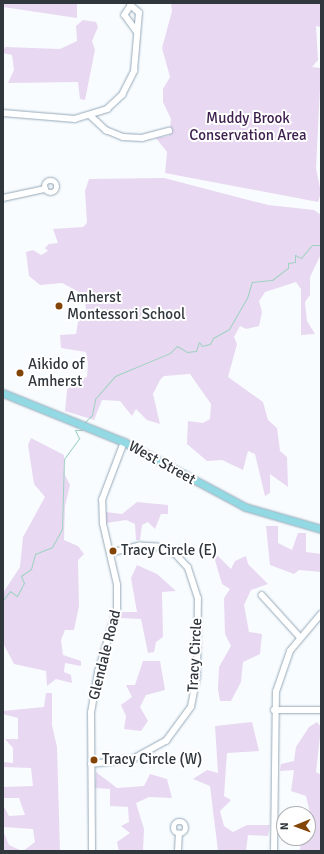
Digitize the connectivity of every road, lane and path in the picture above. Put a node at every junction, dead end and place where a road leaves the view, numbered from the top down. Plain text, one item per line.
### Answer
1 (136, 30) dead end
2 (3, 113) edge
3 (91, 116) junction
4 (169, 131) dead end
5 (45, 189) dead end
6 (3, 198) edge
7 (3, 394) edge
8 (124, 442) junction
9 (321, 529) edge
10 (111, 553) junction
11 (262, 596) dead end
12 (321, 614) edge
13 (300, 637) junction
14 (274, 710) junction
15 (321, 710) edge
16 (91, 764) junction
17 (179, 834) dead end
18 (92, 851) edge
19 (178, 851) edge
20 (274, 851) edge

1 - 3 street
2 - 3 street
3 - 4 street
5 - 6 street
7 - 8 main road, West Street
8 - 9 main road, West Street
8 - 10 street, Glendale Road
10 - 16 street, Glendale Road
10 - 16 street, Tracy Circle
11 - 13 street
12 - 13 street
13 - 14 street
14 - 15 street
14 - 20 street
16 - 18 street, Glendale Road
17 - 19 street

